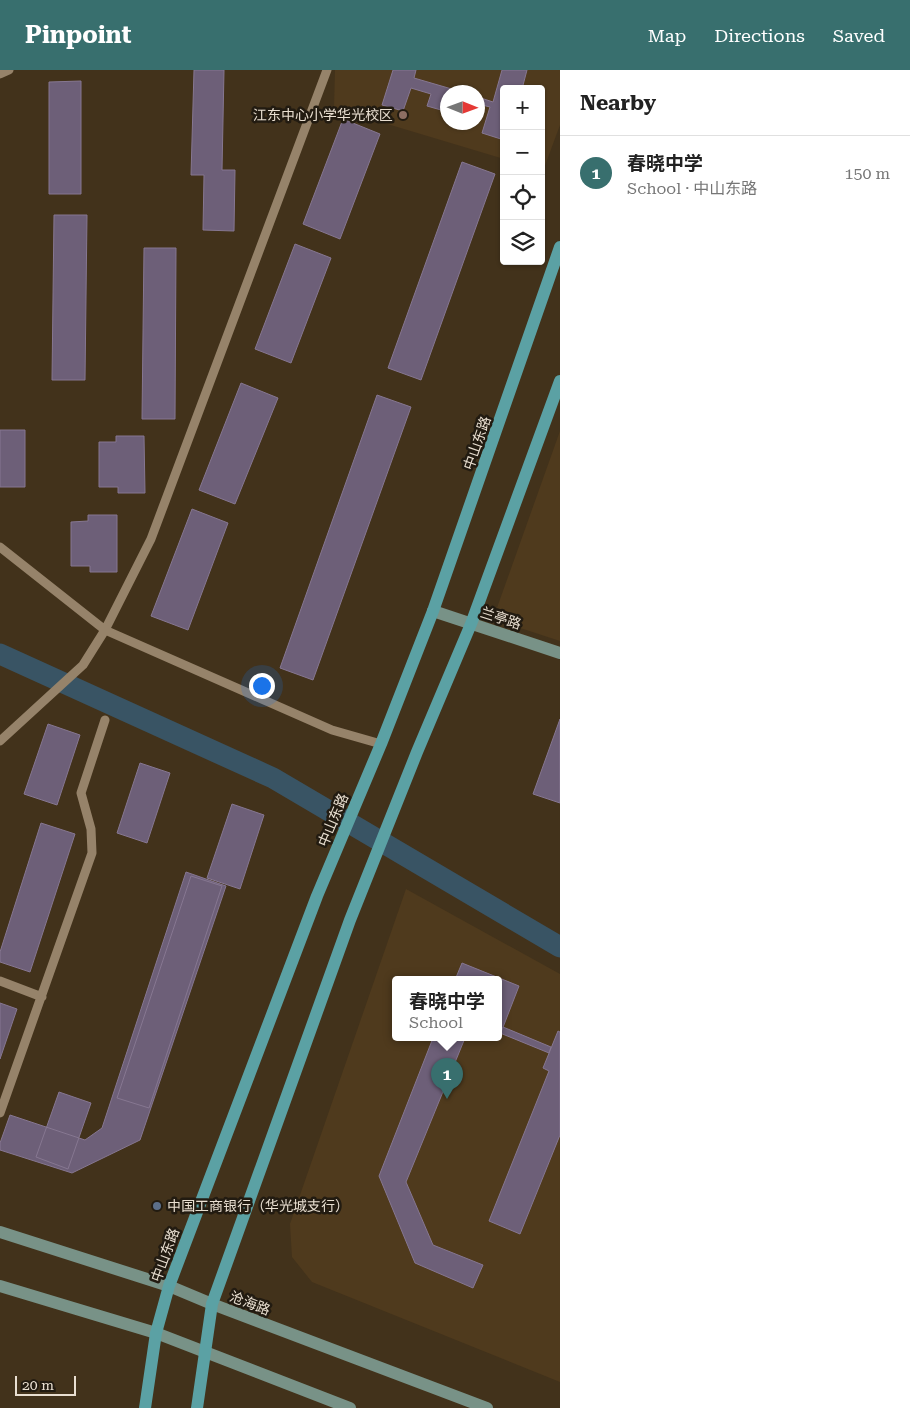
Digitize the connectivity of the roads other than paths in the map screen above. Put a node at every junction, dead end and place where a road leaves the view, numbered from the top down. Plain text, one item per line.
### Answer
1 (9, 70) edge
2 (327, 70) edge
3 (0, 74) edge
4 (560, 247) edge
5 (560, 381) edge
6 (0, 547) edge
7 (434, 611) junction
8 (471, 624) junction
9 (105, 630) junction
10 (560, 653) edge
11 (105, 720) dead end
12 (0, 741) edge
13 (381, 744) junction
14 (0, 981) edge
15 (42, 997) junction
16 (0, 1114) edge
17 (0, 1232) edge
18 (0, 1286) edge
19 (169, 1286) junction
20 (212, 1304) junction
21 (156, 1333) junction
22 (205, 1353) junction
23 (145, 1408) edge
24 (197, 1408) edge
25 (350, 1408) edge
26 (487, 1408) edge

1 - 3 lane
2 - 9 lane
4 - 7 main road, 中山东路
5 - 8 main road
6 - 9 lane
7 - 8 main road, 兰亭路
7 - 13 main road, 中山东路
8 - 10 main road, 兰亭路
8 - 20 main road
9 - 12 lane
9 - 13 lane
11 - 15 lane
13 - 19 main road, 中山东路
14 - 15 lane
15 - 16 lane
17 - 19 main road, 沧海路
18 - 21 main road
19 - 20 main road, 沧海路
19 - 21 main road, 中山东路
20 - 22 main road
20 - 26 main road, 沧海路
21 - 22 main road
21 - 23 main road, 中山东路
22 - 24 main road
22 - 25 main road

